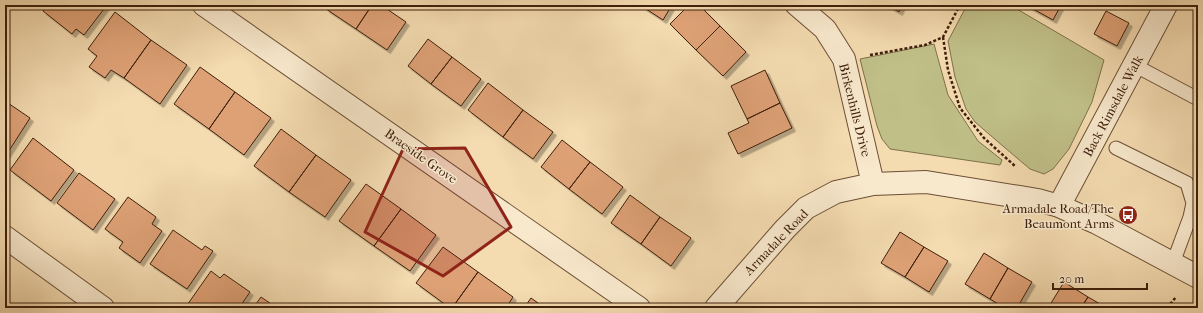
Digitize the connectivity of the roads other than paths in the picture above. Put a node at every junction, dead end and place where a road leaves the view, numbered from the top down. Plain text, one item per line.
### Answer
1 (204, 5) edge
2 (797, 5) edge
3 (1166, 5) edge
4 (1134, 65) junction
5 (1198, 99) edge
6 (1116, 148) dead end
7 (873, 184) junction
8 (1059, 206) junction
9 (5, 237) edge
10 (1173, 264) junction
11 (1198, 277) edge
12 (103, 308) edge
13 (639, 308) edge
14 (716, 308) edge

1 - 13 street, Braeside Grove
2 - 7 street, Birkenhills Drive
3 - 4 street, Back Rimsdale Walk
4 - 5 lane
4 - 8 street, Back Rimsdale Walk
6 - 10 lane
7 - 8 street, Armadale Road
7 - 14 street, Armadale Road
8 - 10 street, Armadale Road
9 - 12 street
10 - 11 street, Armadale Road

